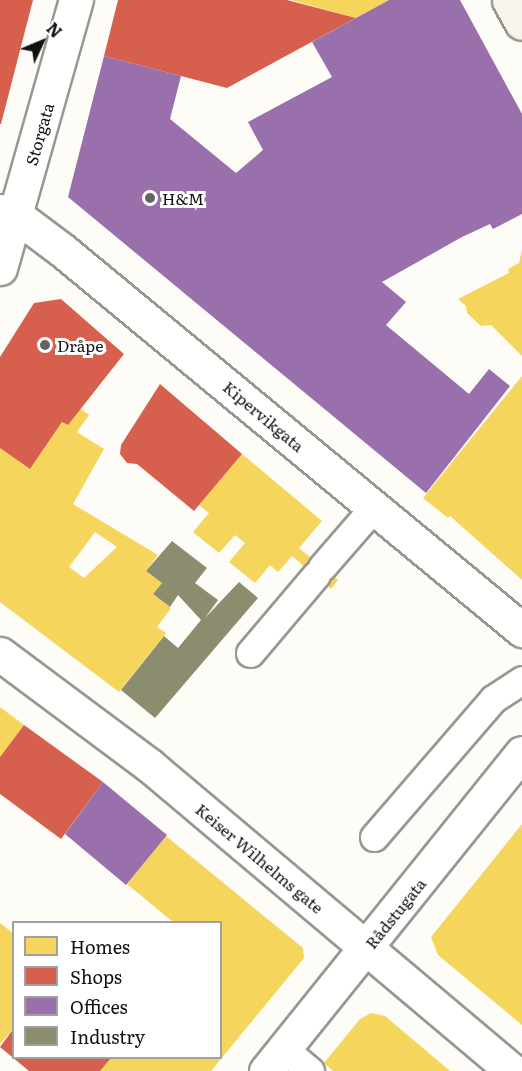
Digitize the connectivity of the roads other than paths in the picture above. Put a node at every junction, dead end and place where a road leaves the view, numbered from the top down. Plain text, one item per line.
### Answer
1 (76, 0) edge
2 (509, 0) edge
3 (522, 23) edge
4 (7, 213) edge
5 (0, 268) edge
6 (374, 507) junction
7 (522, 630) edge
8 (250, 653) dead end
9 (0, 654) edge
10 (522, 680) edge
11 (522, 753) edge
12 (374, 837) dead end
13 (366, 948) junction
14 (275, 1060) edge
15 (310, 1071) edge
16 (513, 1071) edge

1 - 4 street, Storgata
2 - 3 street
4 - 5 street, Storgata
4 - 6 street, Kipervikgata
6 - 7 street, Kipervikgata
6 - 8 lane
9 - 13 street, Keiser Wilhelms gate
10 - 12 lane
11 - 13 street, Rådstugata
13 - 14 street, Rådstugata
13 - 16 street, Keiser Wilhelms gate
14 - 15 lane

